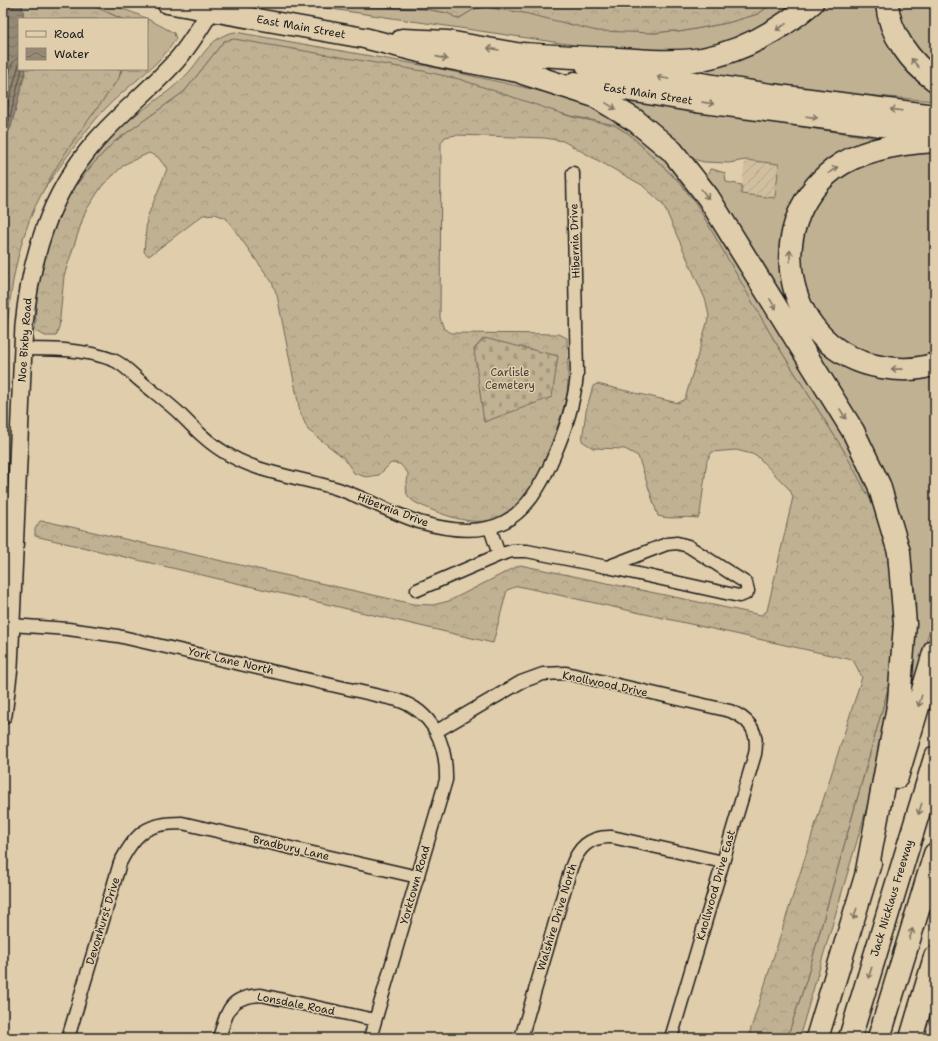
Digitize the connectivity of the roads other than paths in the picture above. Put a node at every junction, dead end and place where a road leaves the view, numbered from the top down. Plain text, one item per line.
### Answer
1 (167, 3) edge
2 (812, 3) edge
3 (887, 3) edge
4 (212, 7) edge
5 (523, 64) junction
6 (935, 80) edge
7 (935, 115) edge
8 (935, 133) edge
9 (935, 141) edge
10 (573, 173) dead end
11 (23, 349) junction
12 (935, 364) edge
13 (490, 528) junction
14 (499, 556) junction
15 (606, 567) junction
16 (417, 590) dead end
17 (11, 625) junction
18 (935, 650) edge
19 (3, 715) edge
20 (437, 731) junction
21 (754, 731) joint
22 (935, 758) edge
23 (164, 823) joint
24 (935, 854) edge
25 (723, 862) junction
26 (866, 876) junction
27 (418, 877) junction
28 (935, 957) edge
29 (375, 1020) junction
30 (68, 1038) edge
31 (219, 1038) edge
32 (370, 1038) edge
33 (520, 1038) edge
34 (671, 1038) edge
35 (817, 1038) edge
36 (850, 1038) edge
37 (879, 1038) edge
38 (911, 1038) edge

1 - 4 main road, East Main Street
2 -> 5 highway
6 -> 3 highway
4 - 5 main road, East Main Street
4 - 11 street, Noe Bixby Road
7 -> 5 main road, East Main Street
5 -> 8 main road, East Main Street
5 -> 26 highway
12 -> 9 highway
10 - 13 street, Hibernia Drive
11 - 13 street, Hibernia Drive
11 - 17 street, Noe Bixby Road
13 - 14 street
14 - 15 street
14 - 16 street
15 - 15 street
17 - 19 street, Noe Bixby Road
17 - 20 street, York Lane North
18 -> 26 highway
20 - 21 street, Knollwood Drive
20 - 27 street, Yorktown Road
21 - 25 street, Knollwood Drive East
22 -> 36 highway, Jack Nicklaus Freeway
23 - 27 street, Bradbury Lane
23 - 30 street, Devonhurst Drive
37 -> 24 highway
25 - 33 street, Walshire Drive North
25 - 34 street, Knollwood Drive East
26 -> 35 highway
27 - 29 street, Yorktown Road
28 - 38 highway
29 - 31 street, Lonsdale Road
29 - 32 street, Yorktown Road

